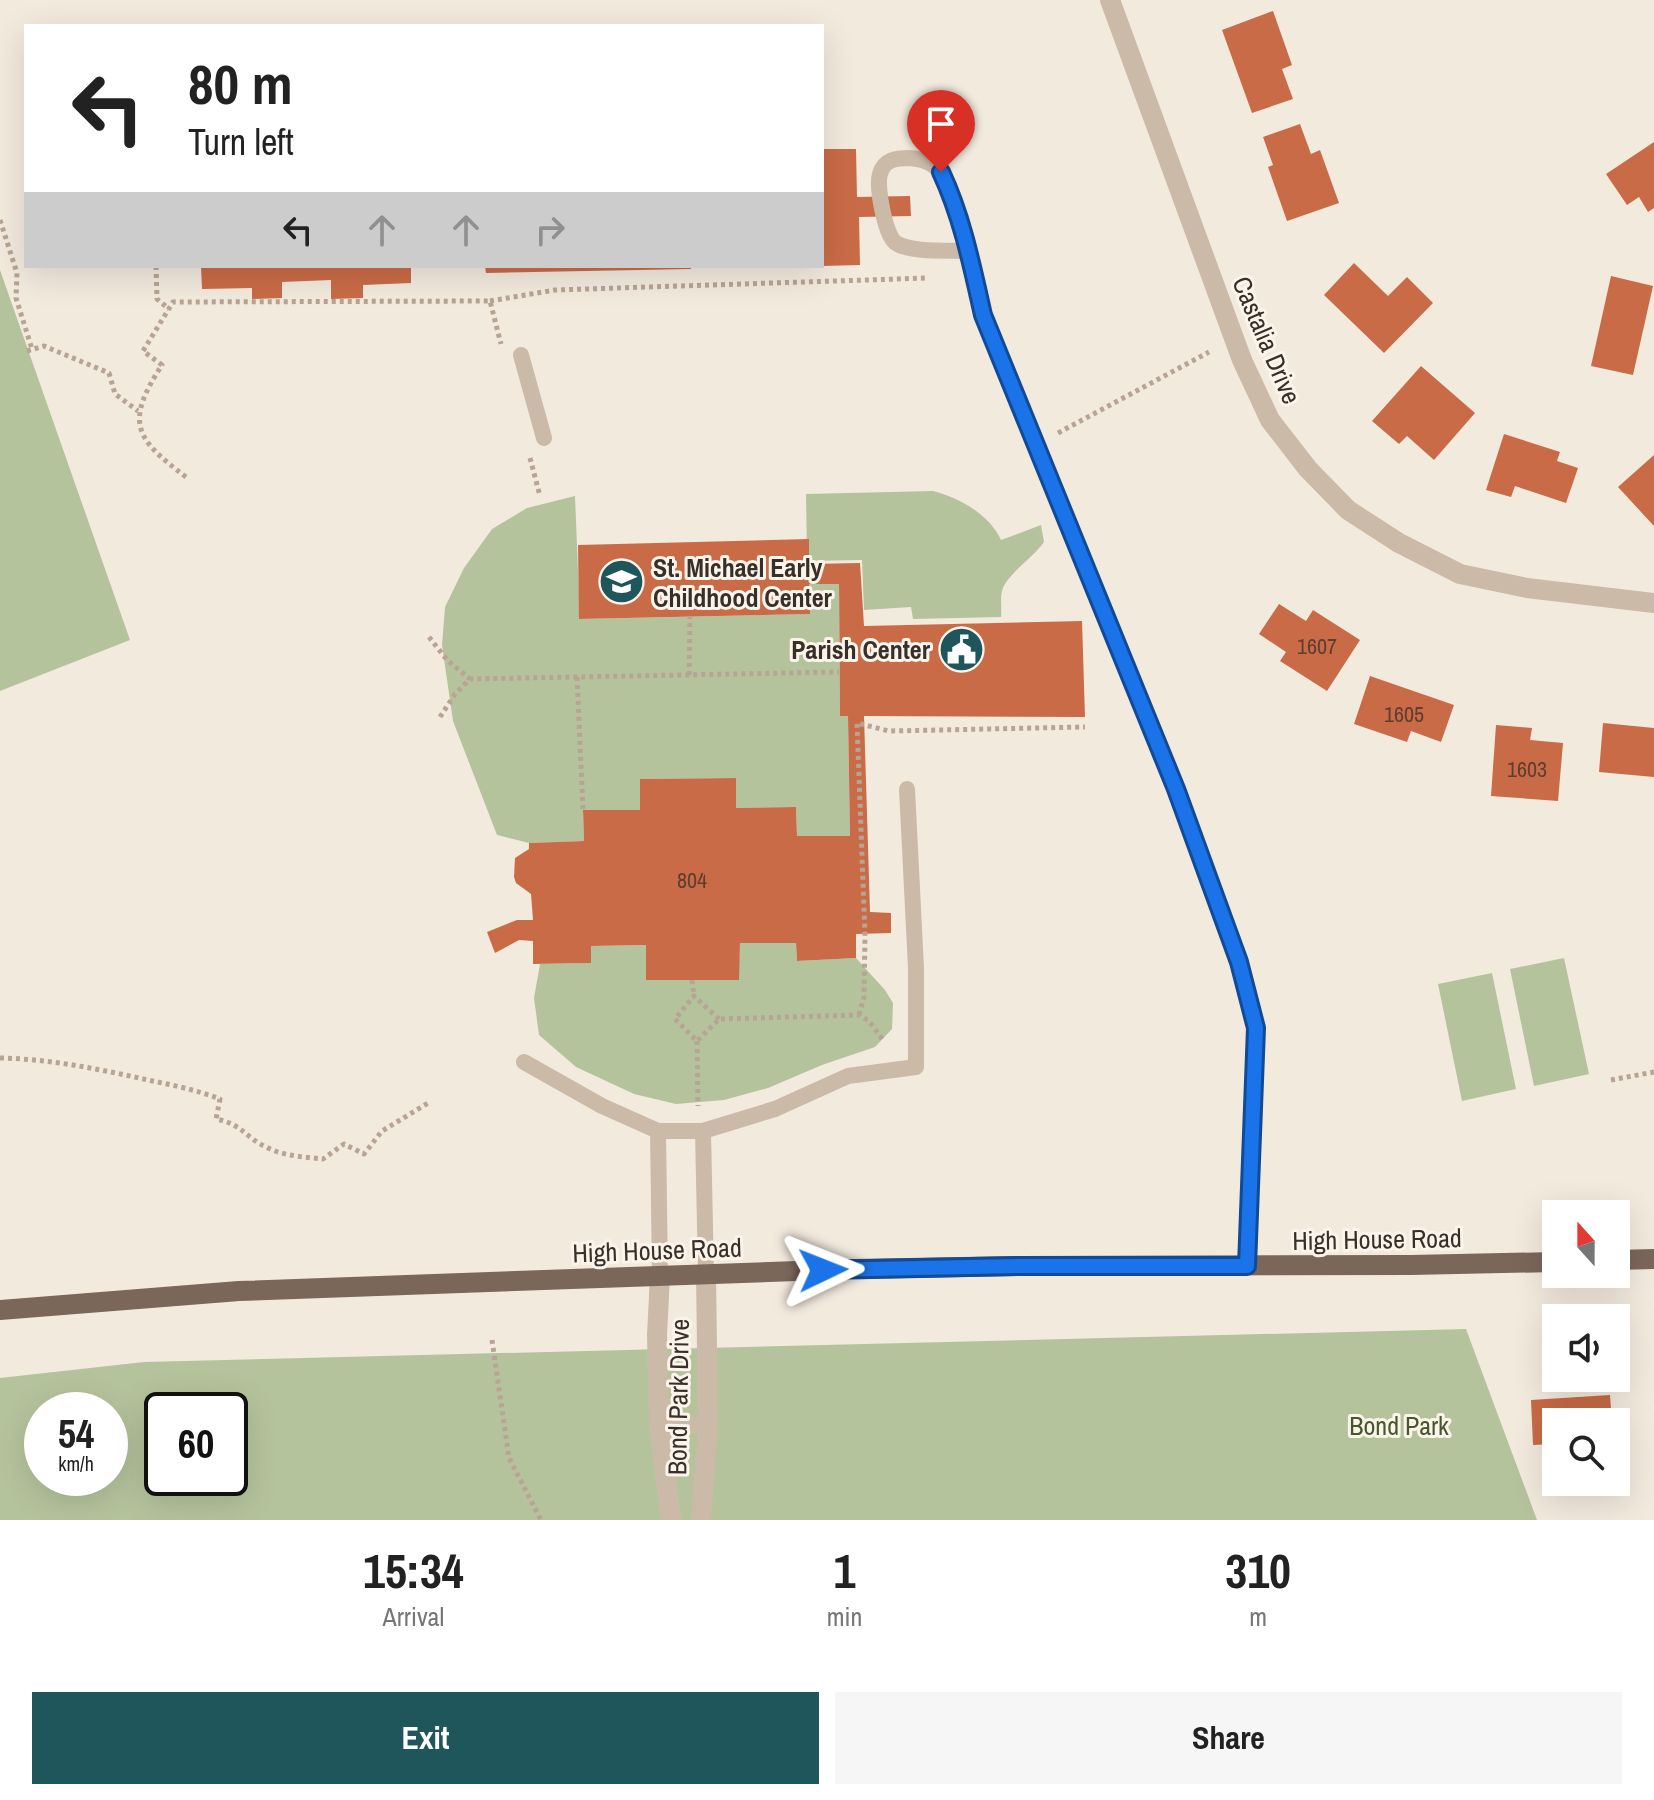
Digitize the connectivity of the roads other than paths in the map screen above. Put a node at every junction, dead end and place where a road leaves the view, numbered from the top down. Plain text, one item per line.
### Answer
1 (1110, 0) edge
2 (968, 251) junction
3 (521, 355) dead end
4 (544, 438) dead end
5 (1654, 603) edge
6 (907, 789) dead end
7 (524, 1062) dead end
8 (658, 1131) junction
9 (703, 1131) junction
10 (1654, 1259) edge
11 (1630, 1260) edge
12 (1542, 1262) edge
13 (1247, 1266) junction
14 (706, 1274) junction
15 (660, 1276) junction
16 (0, 1310) edge
17 (659, 1425) junction
18 (708, 1425) junction
19 (671, 1520) edge
20 (701, 1520) edge

1 - 5 street, Castalia Drive
2 - 2 lane
2 - 13 lane
3 - 4 lane
6 - 9 lane
7 - 8 lane
8 - 9 lane
8 - 15 lane
9 - 14 lane
10 - 11 main road
12 - 13 main road, High House Road
13 - 14 main road, High House Road
14 - 15 main road, High House Road
14 - 18 street, Bond Park Drive
15 - 16 main road, High House Road
15 - 17 street, Bond Park Drive
17 - 18 lane
17 - 19 street, Bond Park Drive
18 - 20 street, Bond Park Drive

